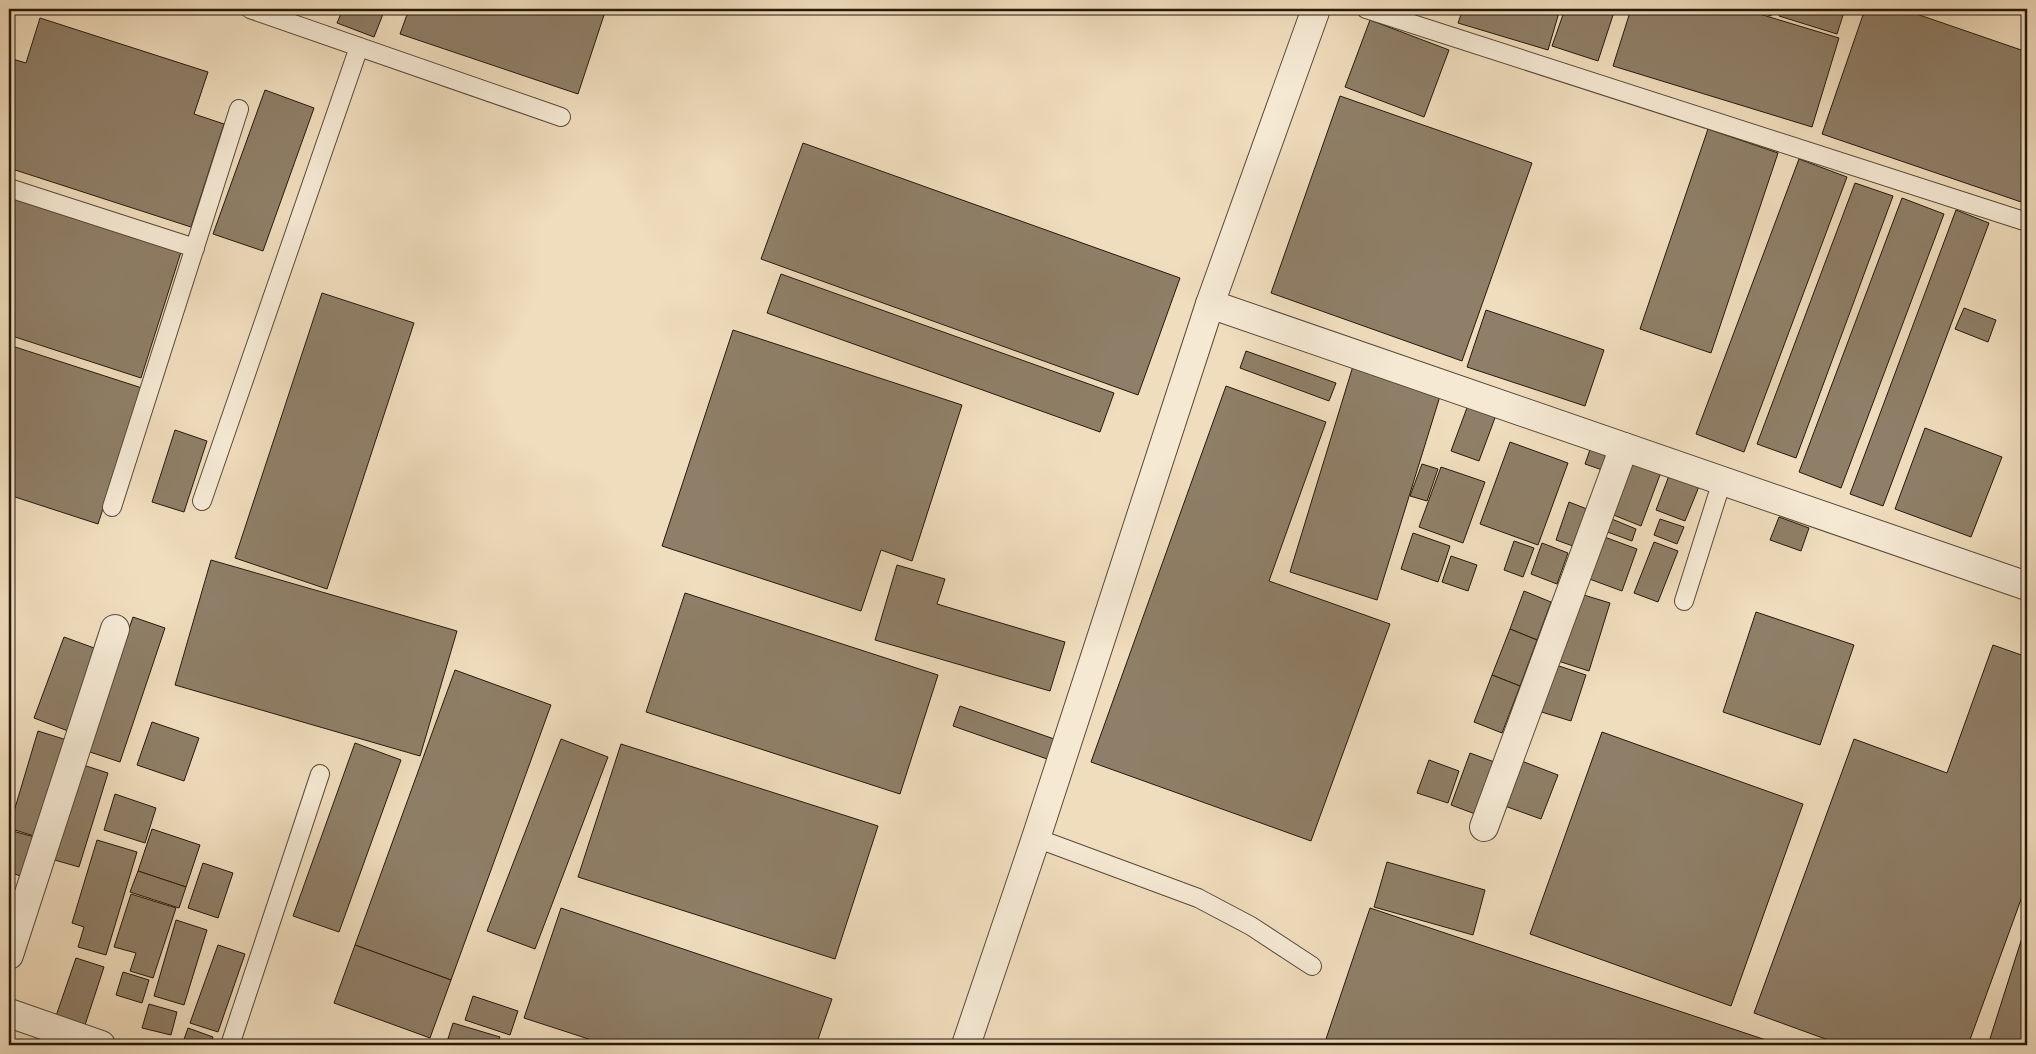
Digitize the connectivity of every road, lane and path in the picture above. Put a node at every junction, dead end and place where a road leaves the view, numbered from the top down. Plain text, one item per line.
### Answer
1 (250, 9) edge
2 (1316, 9) edge
3 (1366, 9) edge
4 (359, 47) junction
5 (239, 109) dead end
6 (561, 117) dead end
7 (9, 188) edge
8 (2027, 222) edge
9 (195, 248) junction
10 (1210, 304) junction
11 (1624, 447) junction
12 (1722, 481) junction
13 (202, 501) dead end
14 (112, 507) dead end
15 (2027, 586) edge
16 (1684, 601) dead end
17 (114, 629) dead end
18 (320, 774) dead end
19 (1484, 827) dead end
20 (1036, 838) junction
21 (9, 955) edge
22 (1312, 966) dead end
23 (9, 1013) edge
24 (101, 1045) edge
25 (230, 1045) edge
26 (966, 1045) edge

1 - 4 lane
2 - 10 street
3 - 8 lane
4 - 6 lane
4 - 13 lane
5 - 9 lane
7 - 9 lane
9 - 14 lane
10 - 11 street
10 - 20 street
11 - 12 street
11 - 19 street
12 - 15 street
12 - 16 lane
17 - 21 street
18 - 25 lane
20 - 22 lane
20 - 26 street
23 - 24 street

